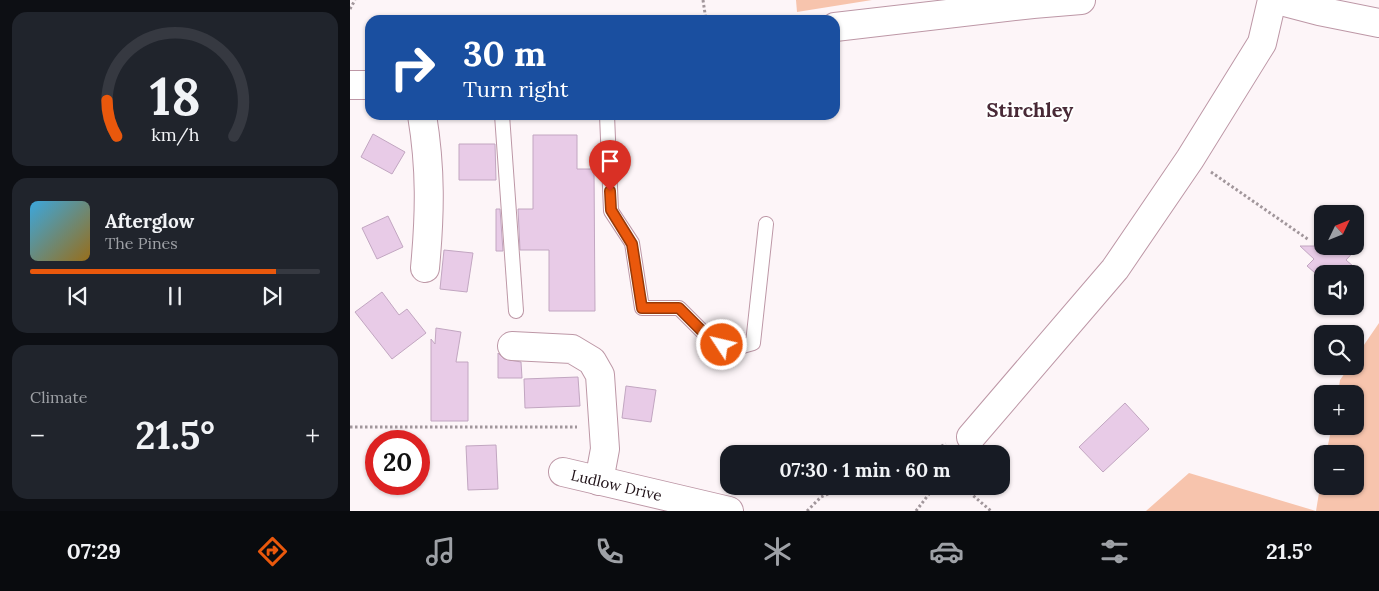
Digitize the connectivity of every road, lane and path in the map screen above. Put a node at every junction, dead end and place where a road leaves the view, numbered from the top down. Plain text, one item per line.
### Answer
1 (355, 0) edge
2 (703, 0) edge
3 (1081, 0) edge
4 (1272, 0) edge
5 (1277, 0) edge
6 (350, 8) edge
7 (705, 15) edge
8 (1379, 23) edge
9 (840, 26) edge
10 (423, 120) edge
11 (502, 120) edge
12 (607, 120) edge
13 (1190, 159) junction
14 (766, 224) dead end
15 (1309, 240) dead end
16 (425, 268) dead end
17 (516, 311) dead end
18 (512, 346) dead end
19 (350, 427) edge
20 (604, 427) junction
21 (960, 440) joint
22 (947, 445) edge
23 (563, 472) dead end
24 (599, 481) junction
25 (827, 495) edge
26 (928, 495) edge
27 (972, 495) edge
28 (729, 511) edge
29 (807, 511) edge
30 (916, 511) edge
31 (991, 511) edge

1 - 6 path
2 - 7 path
3 - 9 street
4 - 13 street
5 - 8 street
10 - 16 street
11 - 17 lane
12 - 14 lane
13 - 15 path
13 - 21 street
18 - 20 street
19 - 20 path
20 - 24 street
21 - 22 path
23 - 24 street, Ludlow Drive
24 - 28 street, Ludlow Drive
25 - 29 path
26 - 30 path
27 - 31 path

